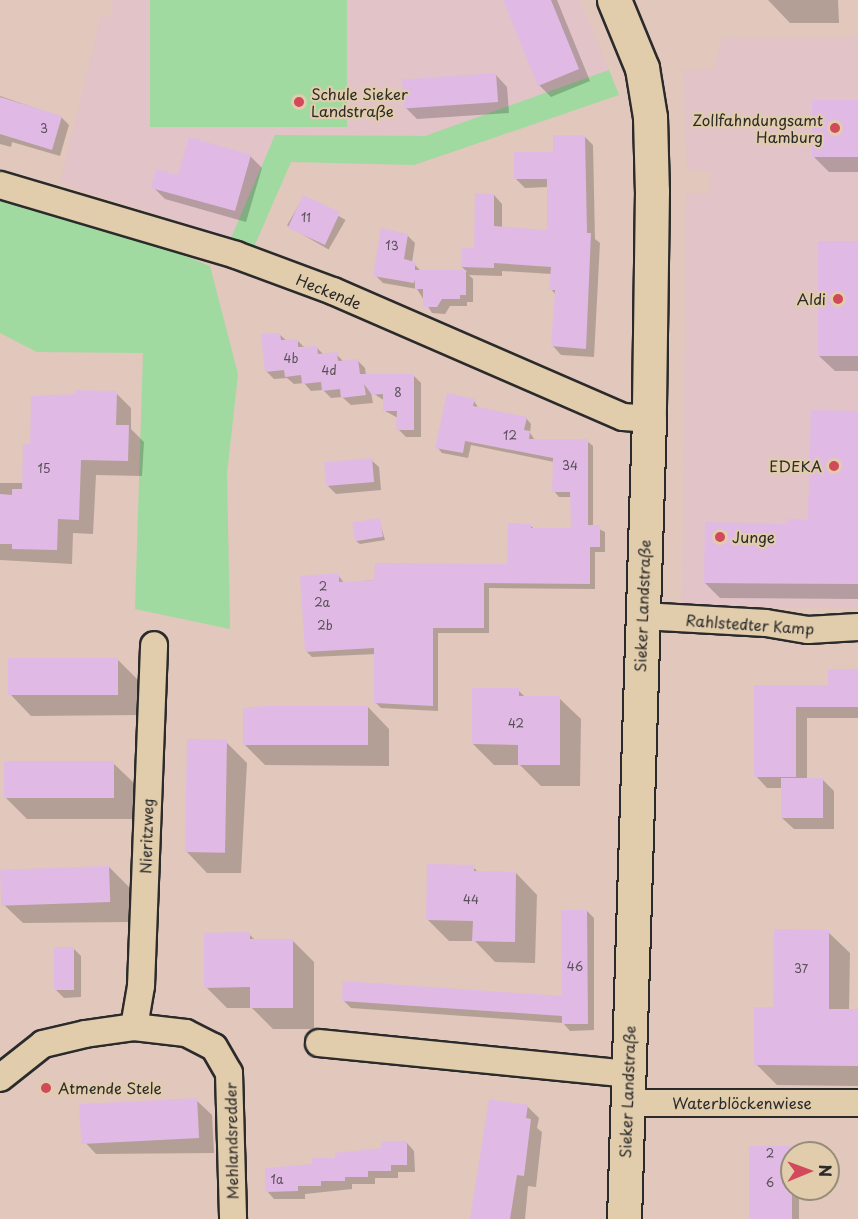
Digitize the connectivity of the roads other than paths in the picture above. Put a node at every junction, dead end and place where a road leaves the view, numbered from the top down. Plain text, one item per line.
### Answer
1 (614, 0) edge
2 (0, 185) edge
3 (649, 419) junction
4 (642, 615) junction
5 (858, 627) edge
6 (154, 645) dead end
7 (134, 1027) junction
8 (319, 1043) dead end
9 (0, 1078) edge
10 (627, 1088) junction
11 (858, 1103) edge
12 (233, 1219) edge
13 (624, 1219) edge

1 - 3 main road, Sieker Landstraße
2 - 3 street, Heckende
3 - 4 main road, Sieker Landstraße
4 - 5 street, Rahlstedter Kamp
4 - 10 main road, Sieker Landstraße
6 - 7 street, Nieritzweg
7 - 9 street, Mehlandsredder
7 - 12 street, Mehlandsredder
8 - 10 street
10 - 11 street, Waterblöckenwiese
10 - 13 main road, Sieker Landstraße

